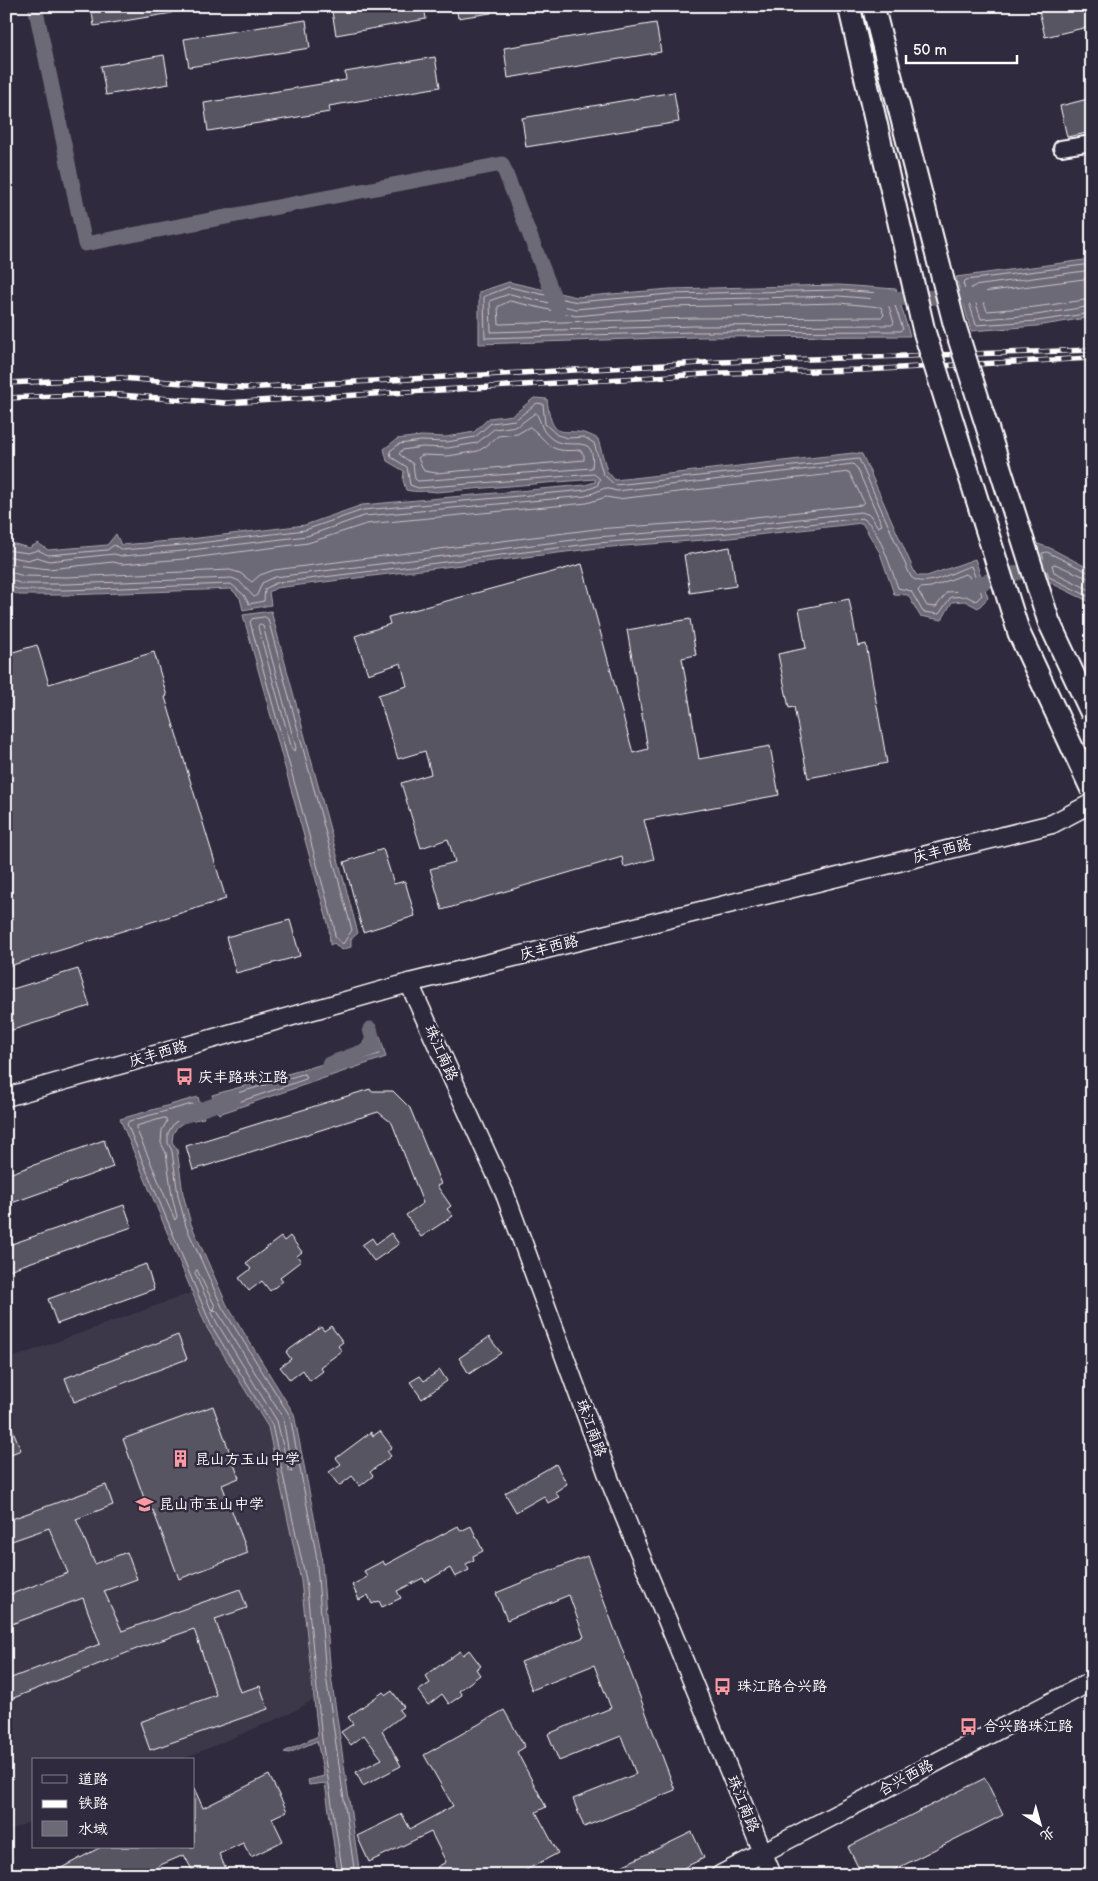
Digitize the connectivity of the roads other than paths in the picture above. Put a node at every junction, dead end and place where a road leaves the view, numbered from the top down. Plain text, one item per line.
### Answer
1 (850, 6) edge
2 (873, 6) edge
3 (1092, 143) edge
4 (1061, 148) dead end
5 (1092, 714) edge
6 (1092, 790) edge
7 (1092, 803) edge
8 (409, 983) junction
9 (6, 1097) edge
10 (1092, 1681) edge
11 (763, 1852) junction
12 (720, 1875) edge
13 (772, 1875) edge

1 - 6 main road, bridge
2 - 5 main road, bridge
3 - 4 street
7 - 8 street, 庆丰西路
8 - 9 street, 庆丰西路
8 - 11 street, 珠江南路
10 - 11 street, 合兴西路
11 - 12 street, 合兴西路
11 - 13 street, 珠江南路

